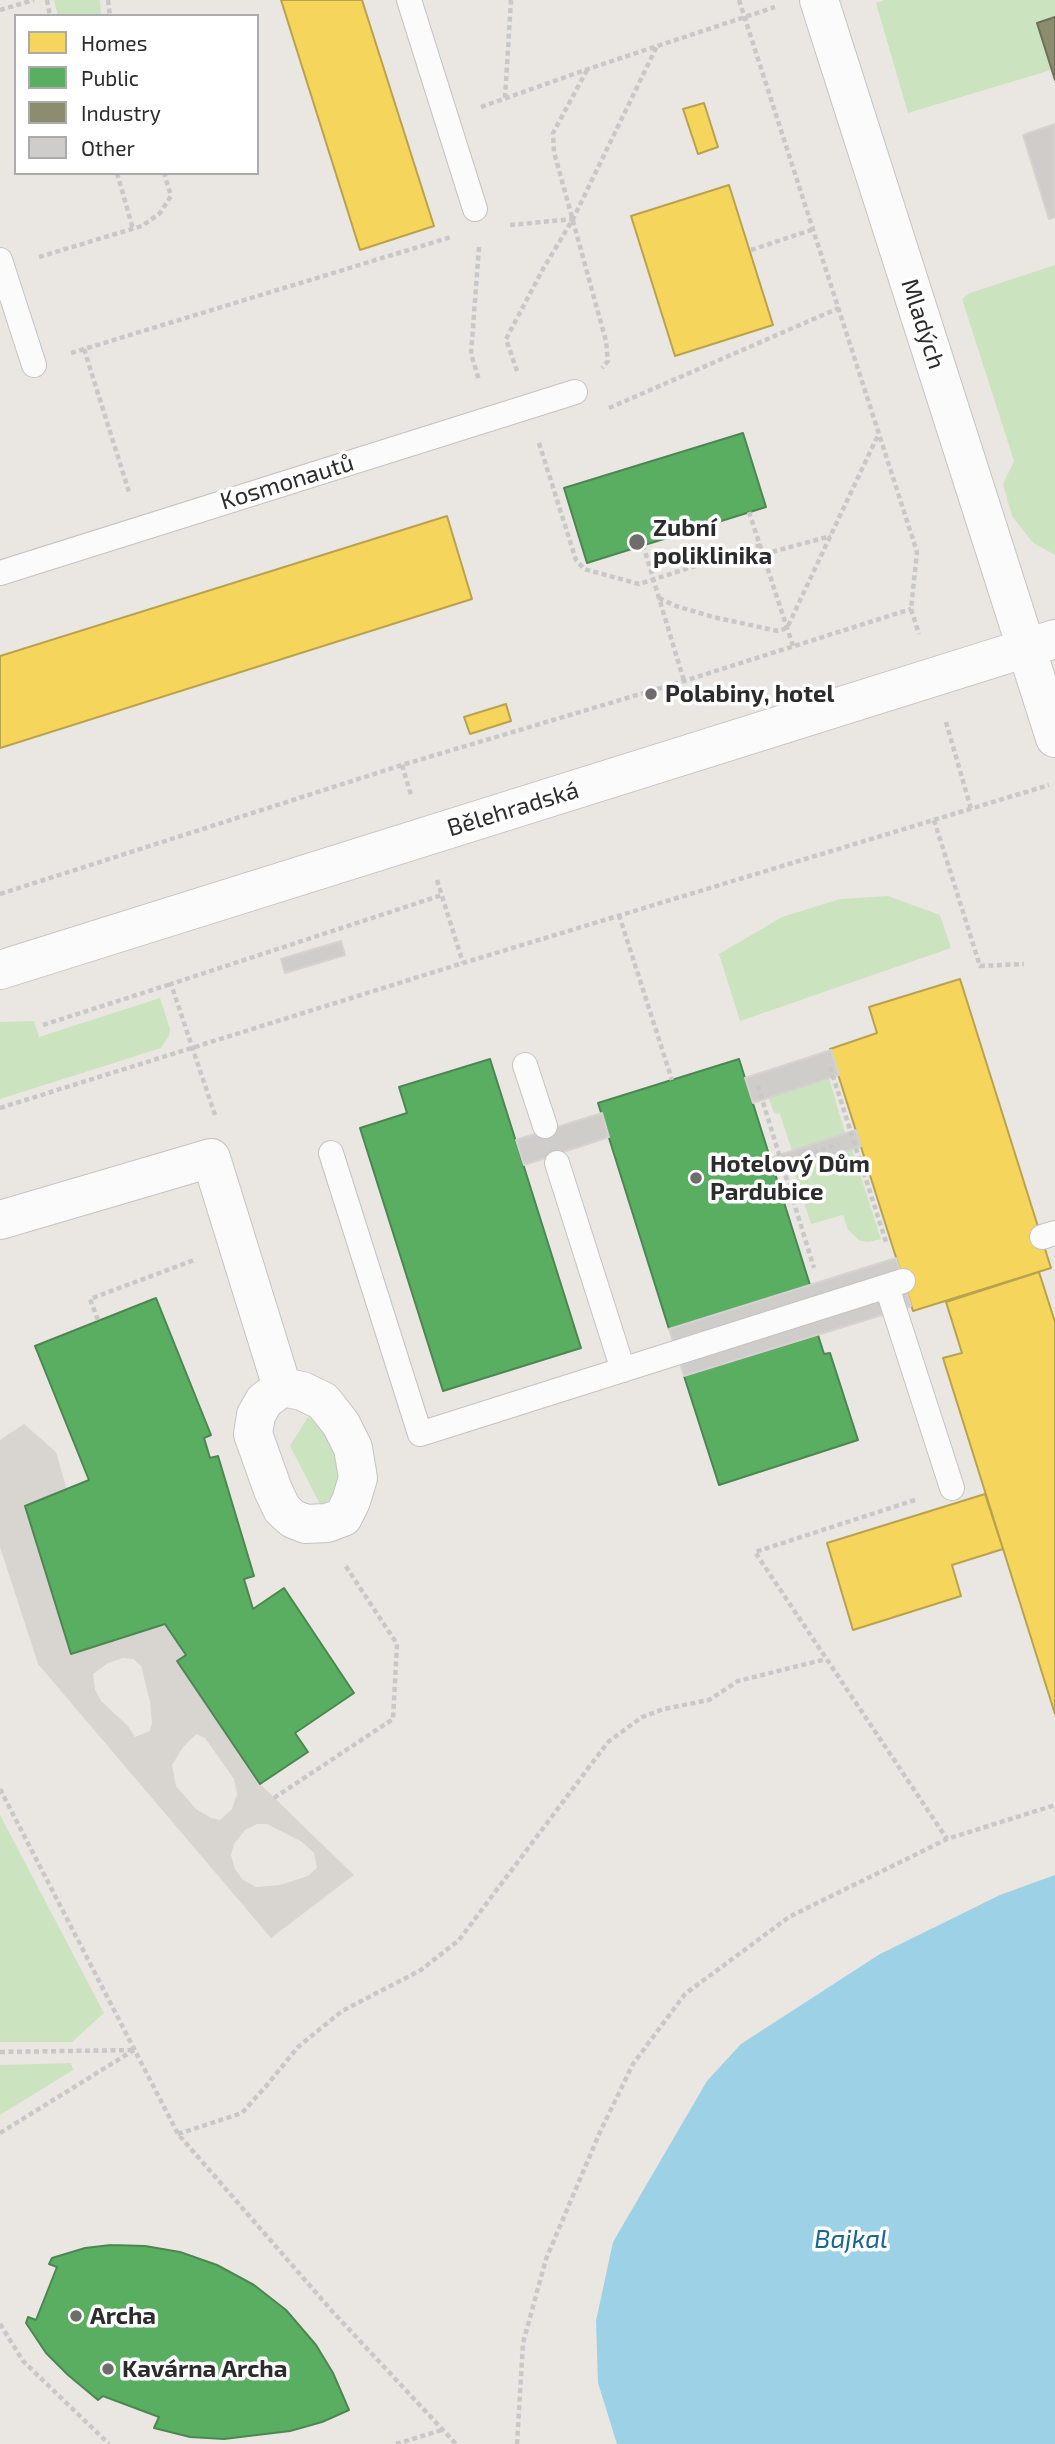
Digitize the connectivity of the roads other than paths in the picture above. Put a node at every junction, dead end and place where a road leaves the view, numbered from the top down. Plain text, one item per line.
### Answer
1 (409, 0) edge
2 (802, 2) edge
3 (475, 209) dead end
4 (1, 264) edge
5 (34, 365) road end
6 (575, 392) road end
7 (0, 573) edge
8 (1041, 643) edge
9 (1055, 738) edge
10 (0, 970) edge
11 (525, 1065) dead end
12 (545, 1126) dead end
13 (331, 1153) dead end
14 (557, 1163) dead end
15 (0, 1220) edge
16 (623, 1370) junction
17 (282, 1387) dead end
18 (952, 1488) road end

1 - 3 lane
2 - 8 street, Mladých
4 - 5 lane
6 - 7 lane, Kosmonautů
8 - 9 street
8 - 10 street, Bělehradská
11 - 12 lane
13 - 16 lane
14 - 16 lane
15 - 17 street
16 - 18 lane

